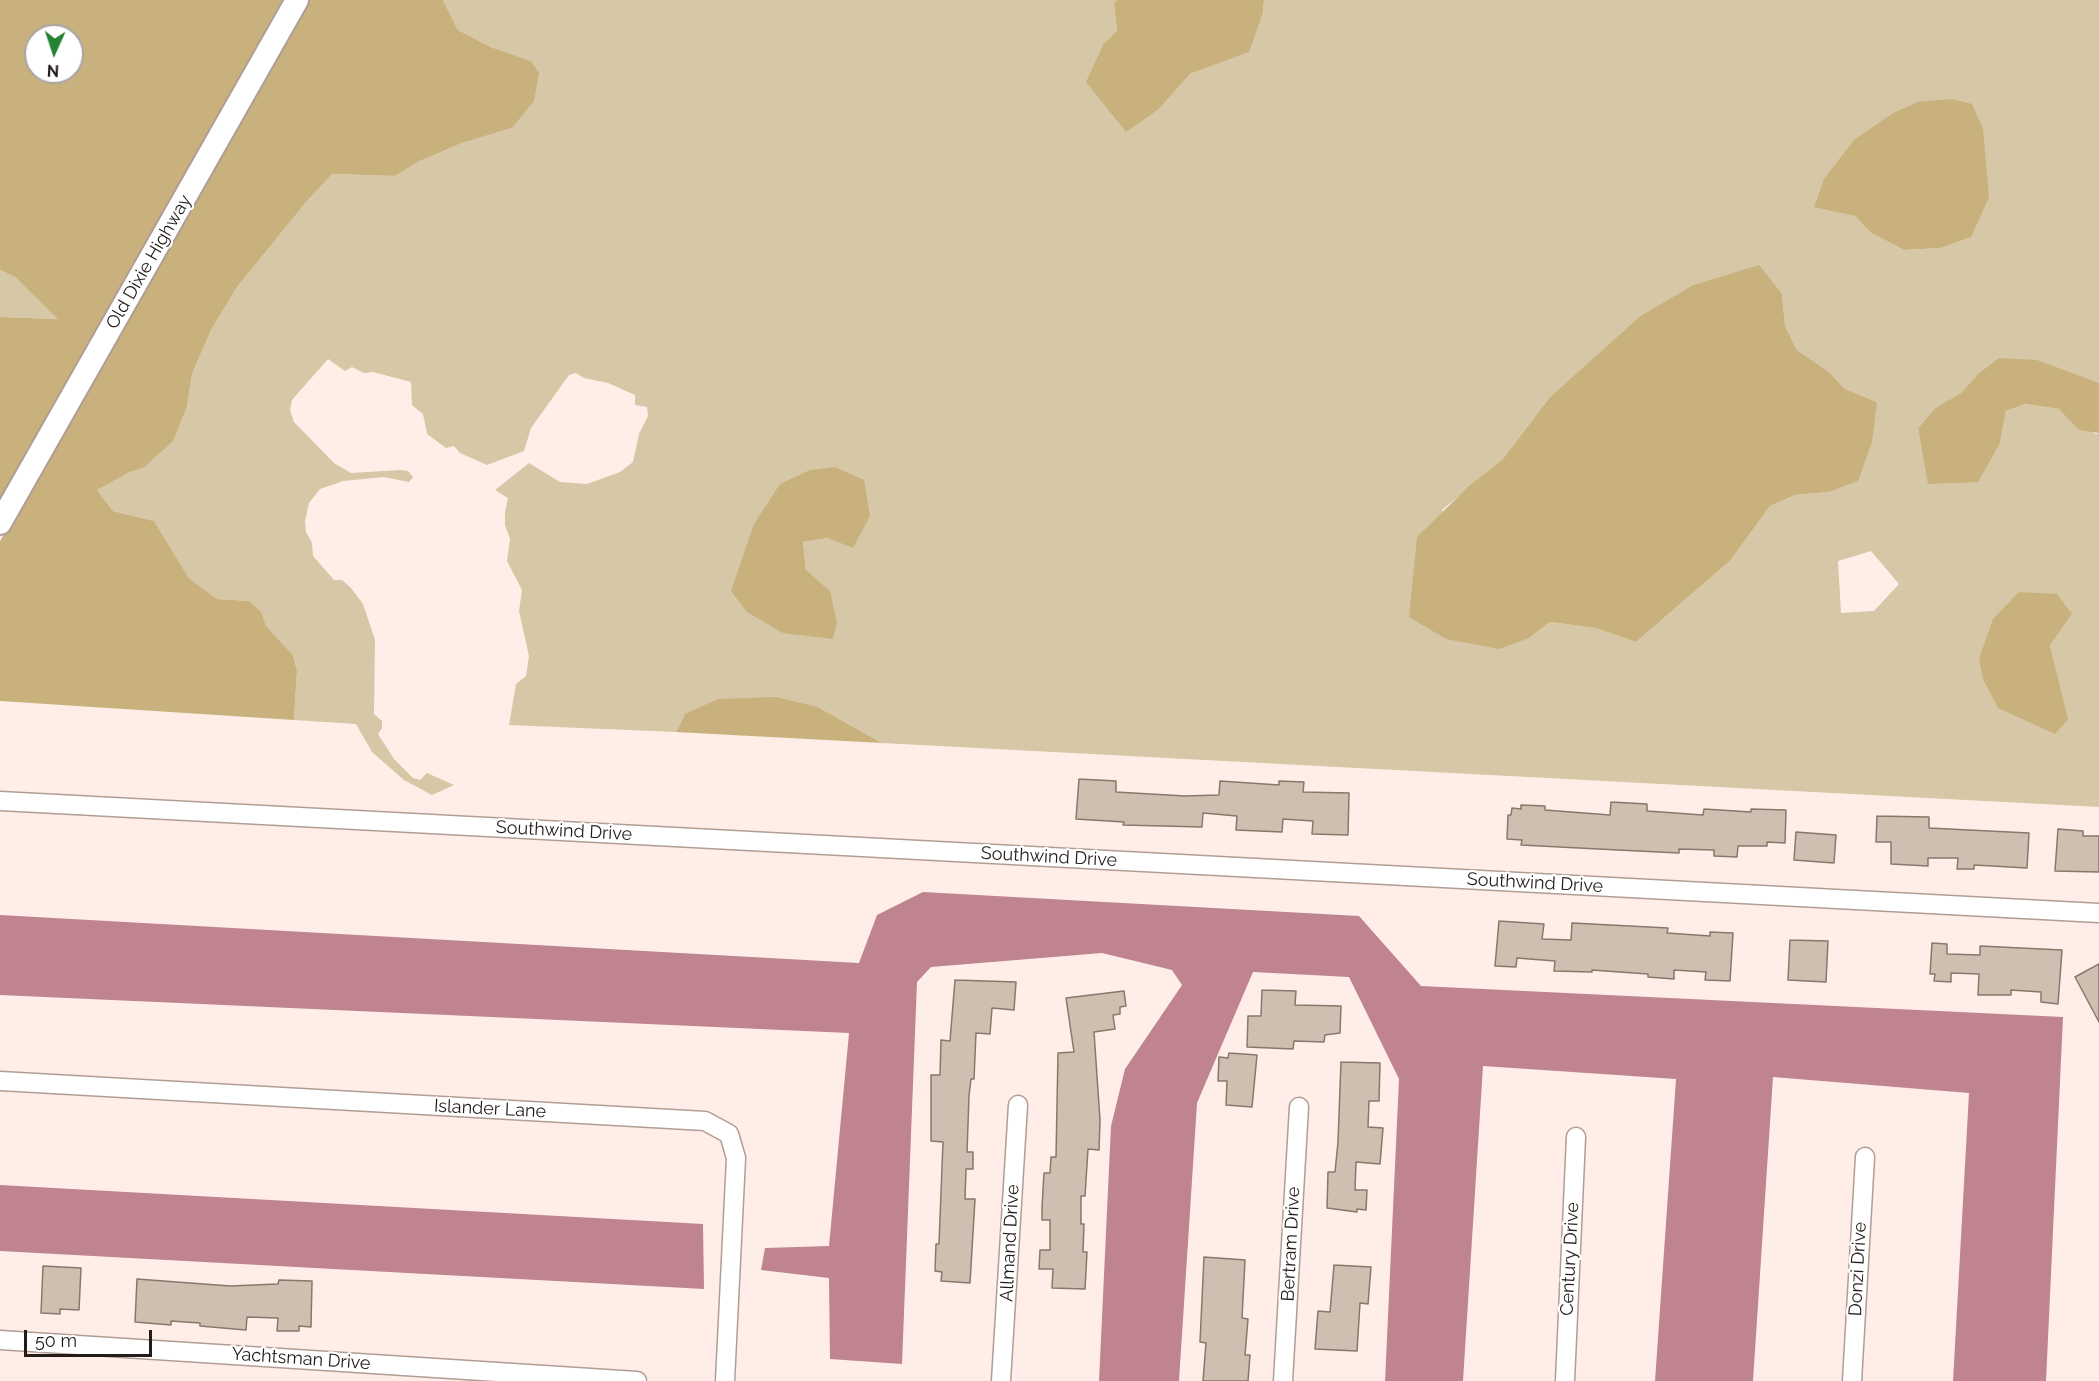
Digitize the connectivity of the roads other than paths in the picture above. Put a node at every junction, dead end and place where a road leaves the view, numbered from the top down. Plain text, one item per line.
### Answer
1 (297, 0) edge
2 (0, 523) edge
3 (0, 801) edge
4 (2099, 913) edge
5 (0, 1081) edge
6 (1018, 1105) dead end
7 (1299, 1107) dead end
8 (1576, 1137) dead end
9 (1865, 1157) dead end
10 (0, 1340) edge
11 (637, 1381) edge
12 (725, 1381) edge
13 (1001, 1381) edge
14 (1283, 1381) edge
15 (1565, 1381) edge
16 (1852, 1381) edge

1 - 2 street, Old Dixie Highway
3 - 4 street, Southwind Drive
5 - 12 street, Islander Lane
6 - 13 street, Allmand Drive
7 - 14 street, Bertram Drive
8 - 15 street, Century Drive
9 - 16 street, Donzi Drive
10 - 11 street, Yachtsman Drive

